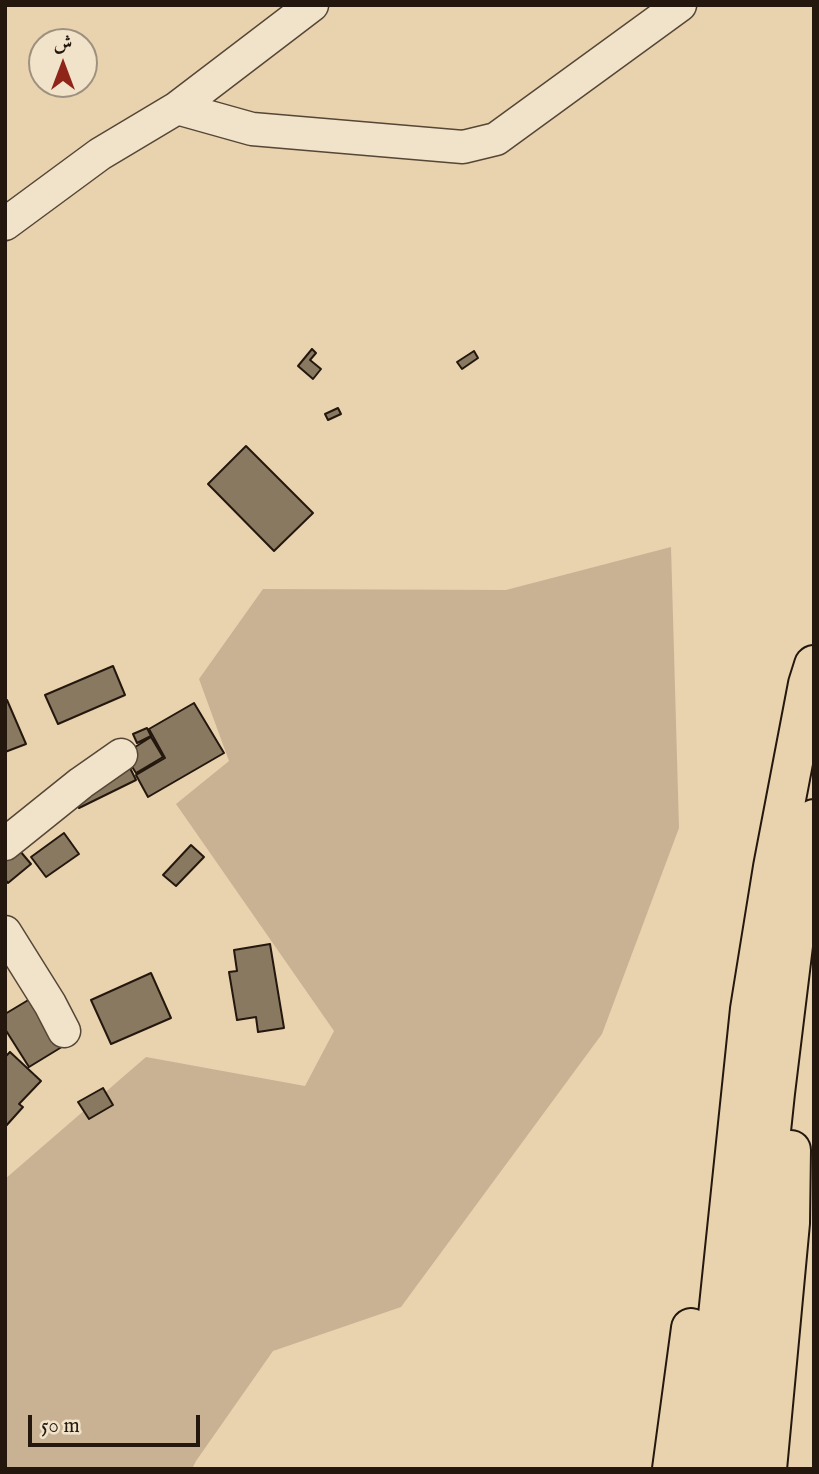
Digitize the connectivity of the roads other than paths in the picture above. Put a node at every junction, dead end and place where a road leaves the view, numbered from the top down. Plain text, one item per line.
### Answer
1 (312, 5) edge
2 (680, 5) edge
3 (177, 108) junction
4 (5, 224) edge
5 (814, 665) edge
6 (121, 755) dead end
7 (814, 819) edge
8 (5, 844) edge
9 (5, 932) edge
10 (791, 964) junction
11 (750, 1009) junction
12 (64, 1031) dead end
13 (672, 1469) edge
14 (702, 1469) edge
15 (735, 1469) edge
16 (767, 1469) edge

1 - 3 street
2 - 3 street
3 - 4 street
5 - 11 highway
6 - 8 street
7 - 10 highway
9 - 12 street
10 - 15 highway
10 - 16 highway
11 - 13 highway
11 - 14 highway

